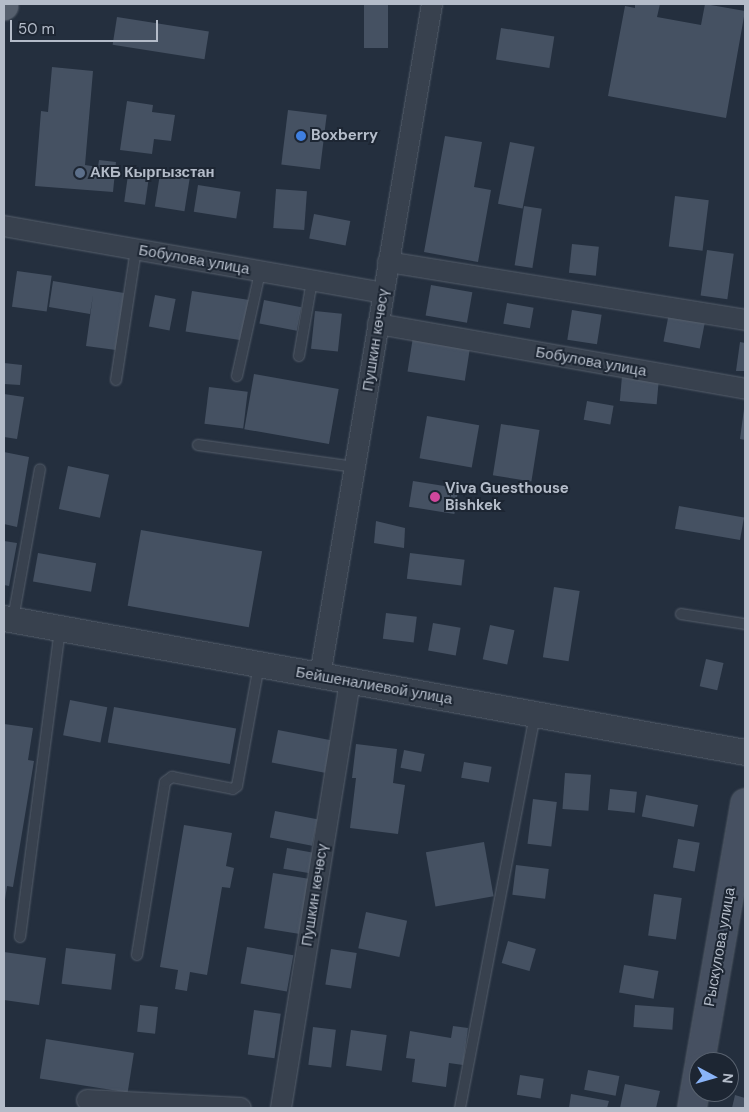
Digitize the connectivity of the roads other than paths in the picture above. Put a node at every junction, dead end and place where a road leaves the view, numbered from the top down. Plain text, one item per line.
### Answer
1 (432, 4) edge
2 (4, 226) edge
3 (136, 250) junction
4 (388, 262) junction
5 (260, 272) junction
6 (312, 281) junction
7 (383, 293) junction
8 (745, 320) edge
9 (378, 324) junction
10 (299, 356) dead end
11 (237, 376) dead end
12 (116, 380) dead end
13 (745, 388) edge
14 (198, 445) dead end
15 (355, 467) junction
16 (40, 469) dead end
17 (681, 614) dead end
18 (8, 619) edge
19 (745, 624) edge
20 (60, 628) junction
21 (258, 665) junction
22 (320, 676) junction
23 (350, 681) junction
24 (535, 714) junction
25 (745, 752) edge
26 (745, 803) edge
27 (20, 937) dead end
28 (136, 955) dead end
29 (702, 1052) edge
30 (87, 1100) dead end
31 (212, 1108) edge
32 (241, 1108) edge
33 (281, 1108) edge
34 (460, 1108) edge

1 - 4 street, Пушкин көчөсү
2 - 3 street, Бобулова улица
3 - 5 street, Бобулова улица
3 - 12 lane
4 - 7 street, Пушкин көчөсү
4 - 8 street
5 - 6 street, Бобулова улица
5 - 11 lane
6 - 7 street, Бобулова улица
6 - 10 lane
7 - 9 street, Пушкин көчөсү
9 - 13 street, Бобулова улица
9 - 15 street, Пушкин көчөсү
14 - 15 lane
15 - 22 street, Пушкин көчөсү
16 - 18 lane
17 - 19 lane
18 - 20 street, Бейшеналиевой улица
20 - 21 street, Бейшеналиевой улица
20 - 27 lane
21 - 22 street, Бейшеналиевой улица
21 - 28 lane
22 - 23 street, Бейшеналиевой улица
23 - 24 street, Бейшеналиевой улица
23 - 33 street, Пушкин көчөсү
24 - 25 street, Бейшеналиевой улица
24 - 34 lane
26 - 29 main road, Рыскулова улица
30 - 31 street
31 - 32 street

